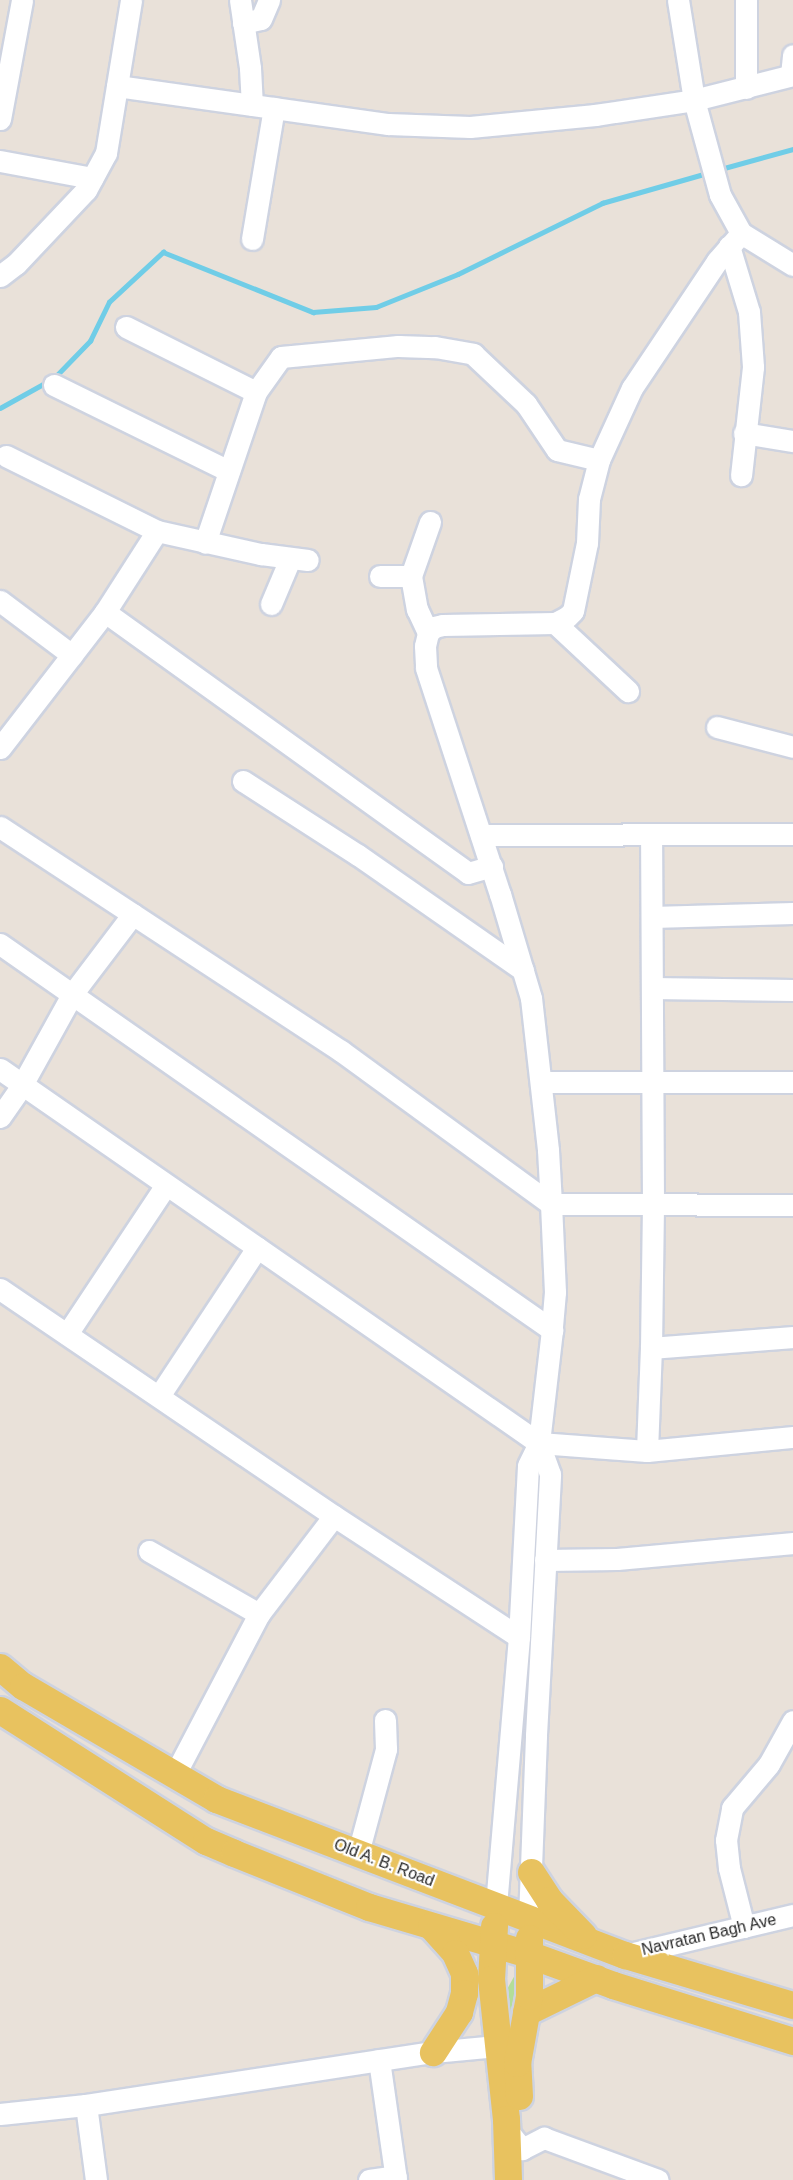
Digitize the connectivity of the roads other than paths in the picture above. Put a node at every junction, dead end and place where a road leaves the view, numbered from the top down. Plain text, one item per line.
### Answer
1 (22, 0) edge
2 (131, 0) edge
3 (240, 0) edge
4 (269, 0) edge
5 (678, 0) edge
6 (746, 0) edge
7 (243, 23) junction
8 (792, 68) edge
9 (117, 86) junction
10 (746, 88) junction
11 (694, 100) junction
12 (252, 105) junction
13 (274, 108) junction
14 (0, 119) edge
15 (0, 161) edge
16 (92, 178) junction
17 (252, 239) dead end
18 (735, 240) junction
19 (793, 265) edge
20 (0, 276) edge
21 (126, 327) dead end
22 (54, 386) dead end
23 (256, 392) junction
24 (744, 433) junction
25 (793, 441) edge
26 (6, 456) dead end
27 (599, 460) junction
28 (229, 471) junction
29 (741, 475) dead end
30 (430, 522) dead end
31 (157, 531) junction
32 (205, 543) junction
33 (380, 576) dead end
34 (411, 576) junction
35 (0, 601) edge
36 (271, 603) dead end
37 (105, 612) junction
38 (555, 623) junction
39 (428, 633) junction
40 (72, 655) junction
41 (628, 691) dead end
42 (717, 727) dead end
43 (793, 747) edge
44 (0, 748) edge
45 (243, 781) dead end
46 (0, 827) edge
47 (651, 834) junction
48 (793, 834) edge
49 (481, 835) junction
50 (492, 866) junction
51 (793, 913) edge
52 (133, 914) junction
53 (652, 917) junction
54 (0, 944) edge
55 (523, 970) junction
56 (652, 988) junction
57 (793, 990) edge
58 (73, 993) junction
59 (0, 1069) edge
60 (652, 1081) junction
61 (541, 1082) junction
62 (793, 1082) edge
63 (22, 1085) junction
64 (0, 1117) edge
65 (166, 1185) junction
66 (653, 1203) junction
67 (551, 1204) junction
68 (793, 1205) edge
69 (257, 1248) junction
70 (0, 1289) edge
71 (552, 1330) junction
72 (67, 1334) junction
73 (793, 1337) edge
74 (651, 1348) junction
75 (159, 1396) junction
76 (793, 1437) edge
77 (540, 1443) junction
78 (647, 1451) junction
79 (334, 1516) junction
80 (793, 1543) edge
81 (149, 1551) dead end
82 (545, 1560) junction
83 (259, 1614) junction
84 (519, 1637) junction
85 (0, 1667) edge
86 (0, 1710) edge
87 (384, 1720) dead end
88 (793, 1721) edge
89 (174, 1776) junction
90 (358, 1853) junction
91 (531, 1872) junction
92 (496, 1907) junction
93 (793, 1915) edge
94 (529, 1919) junction
95 (430, 1926) junction
96 (744, 1927) junction
97 (589, 1941) junction
98 (492, 1944) junction
99 (528, 1954) junction
100 (625, 1955) junction
101 (596, 1978) junction
102 (793, 2005) edge
103 (525, 2012) junction
104 (793, 2041) edge
105 (433, 2052) junction
106 (507, 2054) junction
107 (379, 2060) junction
108 (86, 2105) junction
109 (0, 2114) edge
110 (514, 2139) junction
111 (396, 2178) edge
112 (96, 2180) edge
113 (369, 2180) edge
114 (508, 2180) edge
115 (524, 2180) edge
116 (657, 2180) edge

1 - 14 street
2 - 9 street
3 - 7 street
4 - 7 street
5 - 11 street
6 - 10 street
7 - 12 street
8 - 10 street
9 - 12 street
9 - 16 street
10 - 11 street
11 - 13 street
11 - 18 street
12 - 13 street
13 - 17 street
15 - 16 street
16 - 20 street
18 - 19 street
18 - 24 street
18 - 27 street
21 - 23 street
22 - 28 street
23 - 27 street
23 - 28 street
24 - 25 street
24 - 29 street
26 - 31 street
27 - 38 street
28 - 32 street
30 - 34 street
31 - 32 street
31 - 37 street
32 - 36 street
33 - 34 street
34 - 39 street
35 - 40 street
37 - 40 street
37 - 50 street
38 - 39 street
38 - 41 street
39 - 49 street
40 - 44 street
42 - 43 street
45 - 55 street
46 - 52 street
47 - 48 street
47 - 49 street
47 - 53 street
49 - 50 street
50 - 55 street
51 - 53 street
52 - 58 street
52 - 67 street
53 - 56 street
54 - 58 street
55 - 61 street
56 - 57 street
56 - 60 street
58 - 63 street
58 - 71 street
59 - 63 street
60 - 61 street
60 - 62 street
60 - 66 street
61 - 67 street
63 - 64 street
63 - 65 street
65 - 69 street
65 - 72 street
66 - 67 street
66 - 68 street
66 - 74 street
67 - 71 street
69 - 75 street
69 - 77 street
70 - 72 street
71 - 77 street
72 - 75 street
73 - 74 street
74 - 78 street
75 - 79 street
76 - 78 street
77 - 78 street
77 - 82 street
77 - 84 street
79 - 83 street
79 - 84 street
80 - 82 street
81 - 83 street
82 - 91 street
83 - 89 street
84 - 92 street
85 - 89 main road, Old A. B. Road
86 - 95 main road
87 - 90 street
88 - 96 street
89 - 90 main road, Old A. B. Road
90 - 92 main road, Old A. B. Road
91 - 94 street
91 - 97 main road
92 - 94 main road, Old A. B. Road
92 - 98 main road
93 - 96 street, Navratan Bagh Ave
94 - 97 main road, Old A. B. Road
94 - 99 main road
95 - 98 main road
95 - 105 main road
96 - 100 street, Navratan Bagh Ave
97 - 100 main road, Old A. B. Road
98 - 99 main road
98 - 106 main road
99 - 101 main road
99 - 103 main road
100 - 102 main road, Old A. B. Road
101 - 103 main road
101 - 104 main road
103 - 106 main road
105 - 106 street
105 - 107 street
106 - 110 main road
107 - 108 street
107 - 111 street
108 - 109 street
108 - 112 street
110 - 114 main road
110 - 115 main road
110 - 116 street
111 - 113 street

